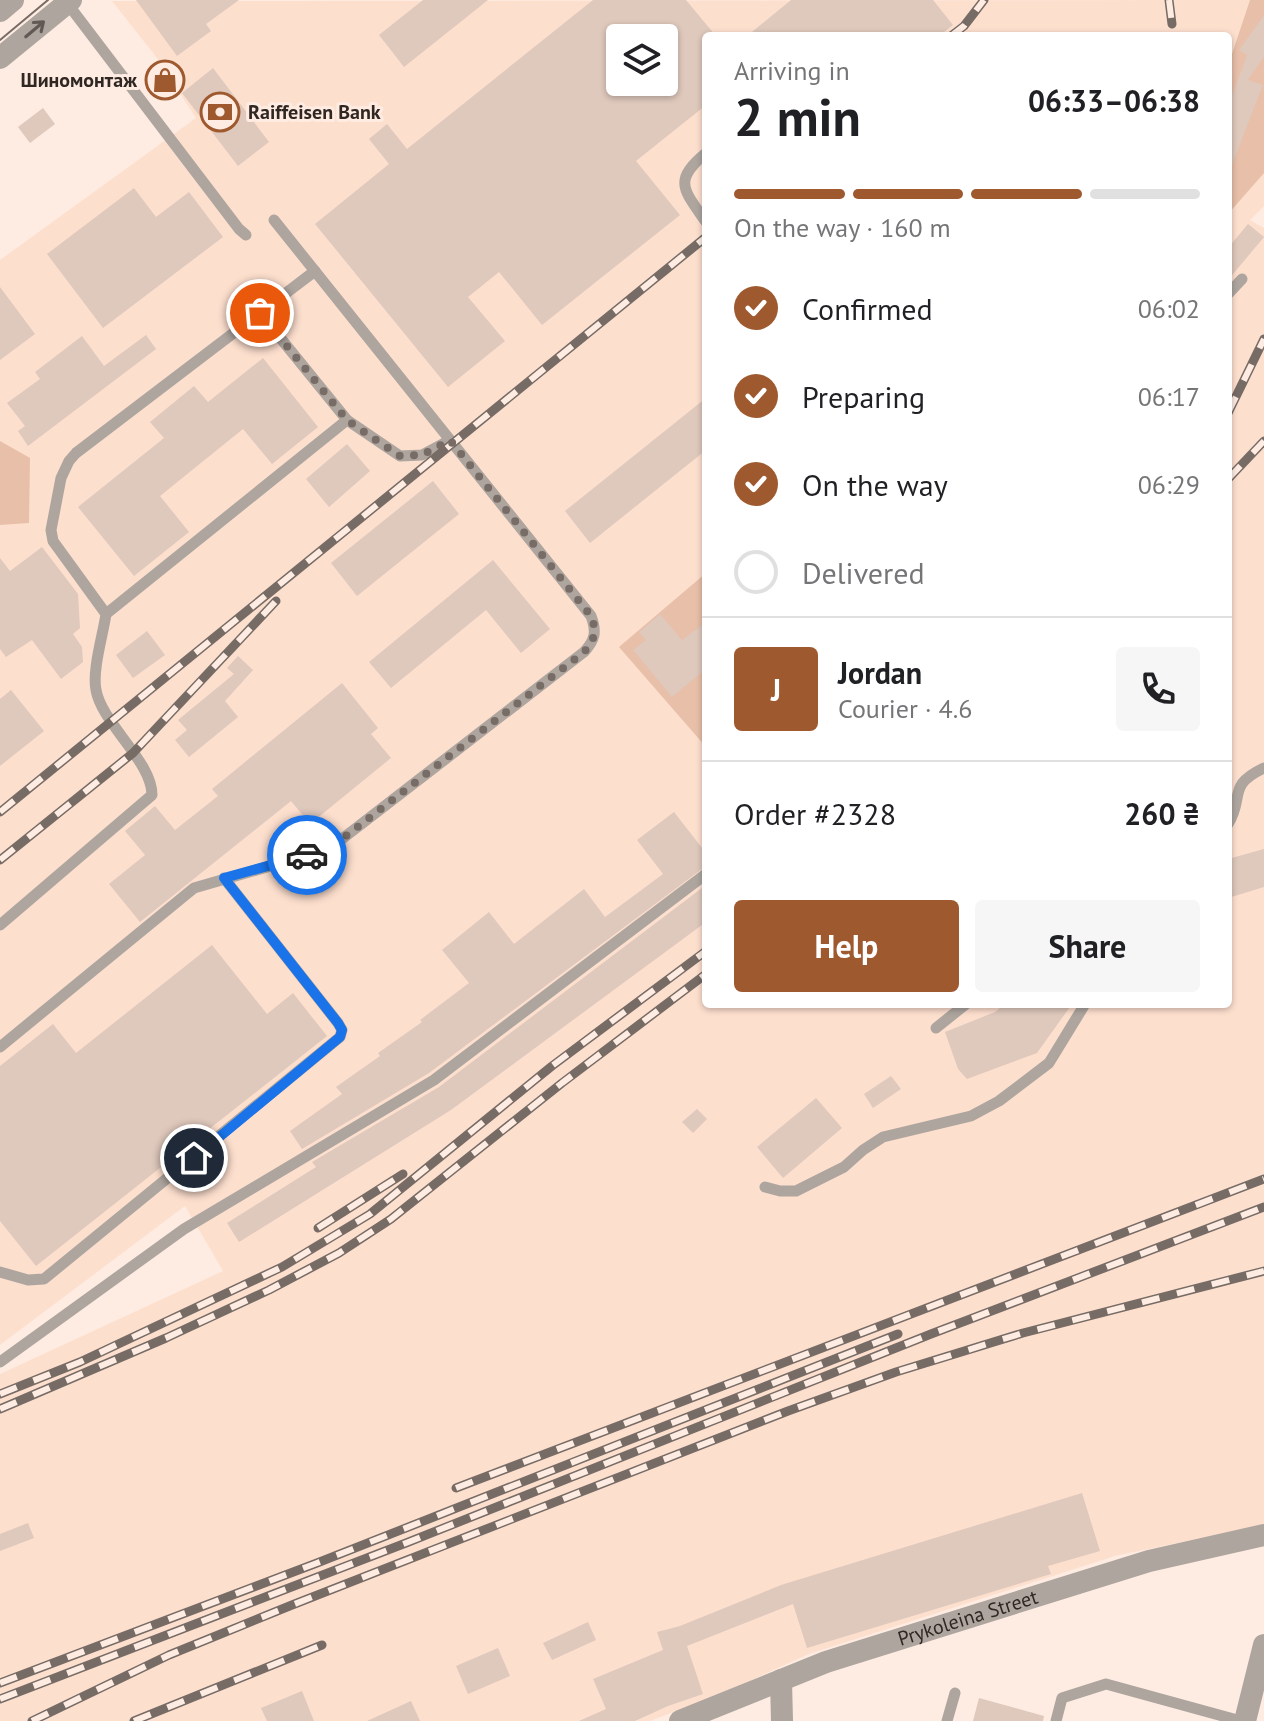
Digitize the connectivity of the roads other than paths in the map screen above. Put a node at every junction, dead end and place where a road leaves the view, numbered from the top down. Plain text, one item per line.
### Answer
1 (13, 0) edge
2 (67, 1) edge
3 (0, 11) edge
4 (0, 58) edge
5 (702, 157) edge
6 (702, 216) edge
7 (274, 220) dead end
8 (246, 235) dead end
9 (315, 271) junction
10 (1242, 279) dead end
11 (1232, 290) edge
12 (260, 313) junction
13 (347, 420) junction
14 (450, 440) junction
15 (106, 614) junction
16 (1264, 768) edge
17 (1232, 817) edge
18 (702, 877) edge
19 (224, 878) junction
20 (0, 925) edge
21 (961, 1008) edge
22 (1083, 1008) edge
23 (936, 1028) dead end
24 (0, 1047) edge
25 (765, 1187) dead end
26 (0, 1272) edge
27 (0, 1362) edge
28 (1264, 1535) edge
29 (1264, 1645) edge
30 (781, 1680) junction
31 (955, 1693) dead end
32 (680, 1721) edge
33 (782, 1721) edge
34 (947, 1721) edge
35 (1056, 1721) edge
36 (1243, 1721) edge

1 - 3 street
4 -> 2 street
2 - 8 lane
5 - 6 lane
7 - 9 lane
9 - 12 lane
9 - 14 lane
10 - 11 lane
12 - 13 lane
12 - 15 lane
13 - 14 lane
13 - 15 lane
14 - 19 lane
15 - 20 lane
16 - 17 lane
18 - 27 lane
19 - 24 lane
19 - 26 lane
21 - 23 lane
22 - 25 lane
28 - 30 street, Prykoleina Street
29 - 36 street
30 - 32 street, Prykoleina Street
30 - 33 street
31 - 34 lane
35 - 36 lane

